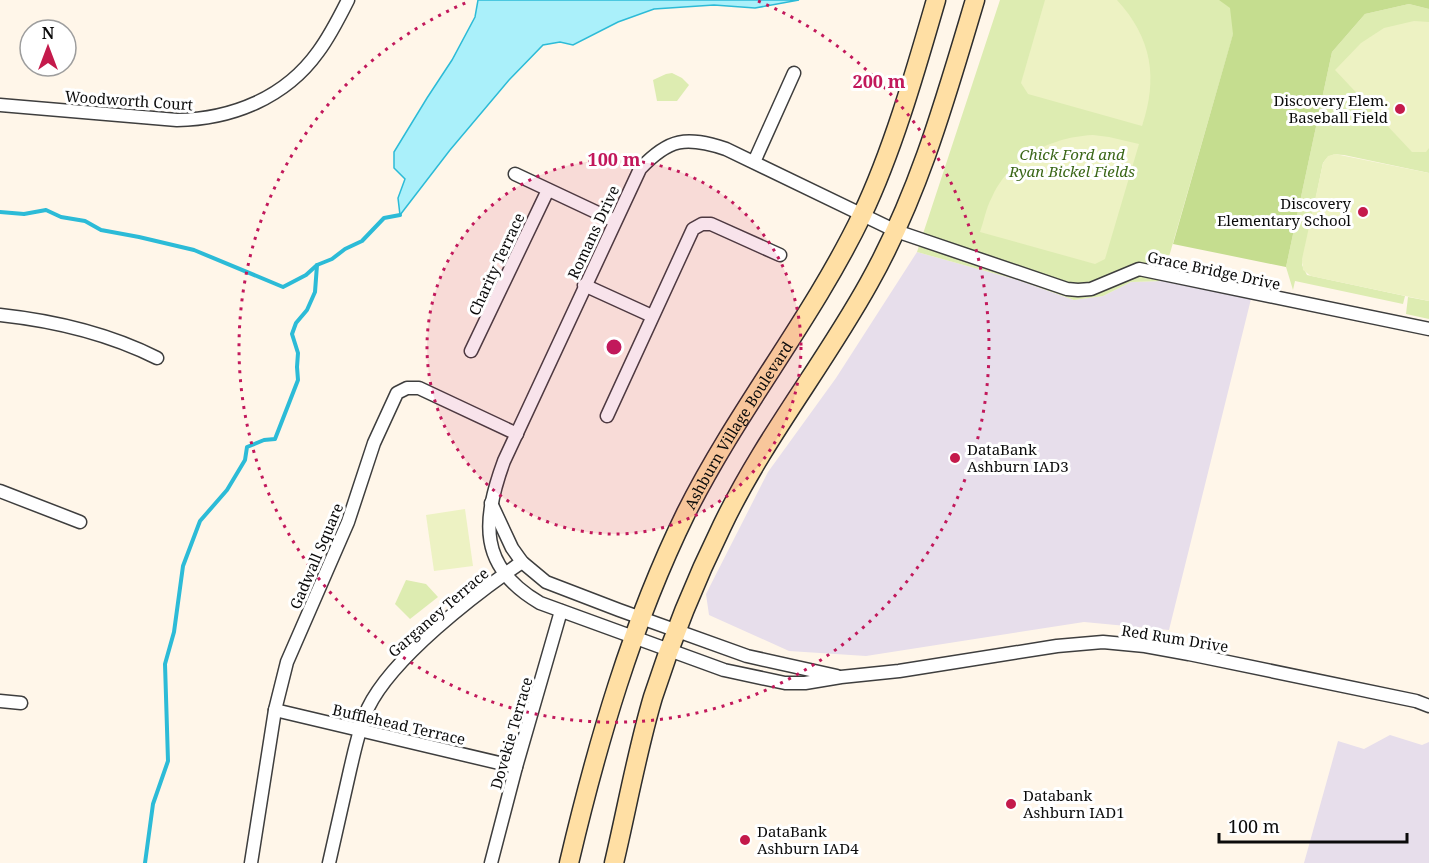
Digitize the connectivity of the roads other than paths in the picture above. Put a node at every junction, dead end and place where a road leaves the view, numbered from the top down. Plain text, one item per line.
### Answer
1 (348, 0) edge
2 (936, 0) edge
3 (975, 0) edge
4 (794, 73) dead end
5 (0, 105) edge
6 (754, 162) junction
7 (515, 174) dead end
8 (548, 190) junction
9 (862, 215) junction
10 (615, 220) junction
11 (896, 231) junction
12 (780, 255) dead end
13 (584, 285) junction
14 (0, 315) edge
15 (652, 316) junction
16 (1429, 329) edge
17 (471, 351) dead end
18 (157, 358) dead end
19 (607, 416) dead end
20 (517, 434) junction
21 (0, 491) edge
22 (491, 503) junction
23 (80, 522) dead end
24 (522, 562) junction
25 (505, 574) junction
26 (561, 611) junction
27 (642, 618) junction
28 (676, 631) junction
29 (635, 637) junction
30 (669, 650) junction
31 (841, 676) junction
32 (0, 701) edge
33 (21, 703) dead end
34 (1429, 706) edge
35 (275, 710) junction
36 (360, 730) junction
37 (516, 767) junction
38 (251, 863) edge
39 (329, 863) edge
40 (491, 863) edge
41 (569, 863) edge
42 (614, 863) edge

1 - 5 street, Woodworth Court
2 - 9 main road, Ashburn Village Boulevard
3 - 11 main road
4 - 6 street
6 - 9 street, Romans Drive
6 - 10 street, Romans Drive
7 - 8 street
8 - 10 street
8 - 17 street, Charity Terrace
9 - 11 street, Romans Drive
9 - 27 main road, Ashburn Village Boulevard
10 - 13 street, Romans Drive
11 - 16 street, Grace Bridge Drive
11 - 28 main road
12 - 15 street
13 - 15 street
13 - 20 street, Romans Drive
14 - 18 street
15 - 19 street
20 - 22 street, Romans Drive
20 - 35 street, Gadwall Square
21 - 23 street
22 - 24 street
22 - 25 street, Romans Drive
24 - 25 street, Garganey Terrace
24 - 27 street
25 - 26 street, Romans Drive
25 - 36 street, Garganey Terrace
26 - 29 street, Romans Drive
26 - 37 street, Dovekie Terrace
27 - 28 street, Red Rum Drive
27 - 29 main road, Ashburn Village Boulevard
28 - 30 main road
28 - 31 street, Red Rum Drive
29 - 30 street, Red Rum Drive
29 - 41 main road, Ashburn Village Boulevard
30 - 31 street, Red Rum Drive
30 - 42 main road
31 - 34 street, Red Rum Drive
32 - 33 street
35 - 36 street, Bufflehead Terrace
35 - 38 street, Gadwall Square
36 - 37 street, Bufflehead Terrace
36 - 39 street, Garganey Terrace
37 - 40 street, Dovekie Terrace

